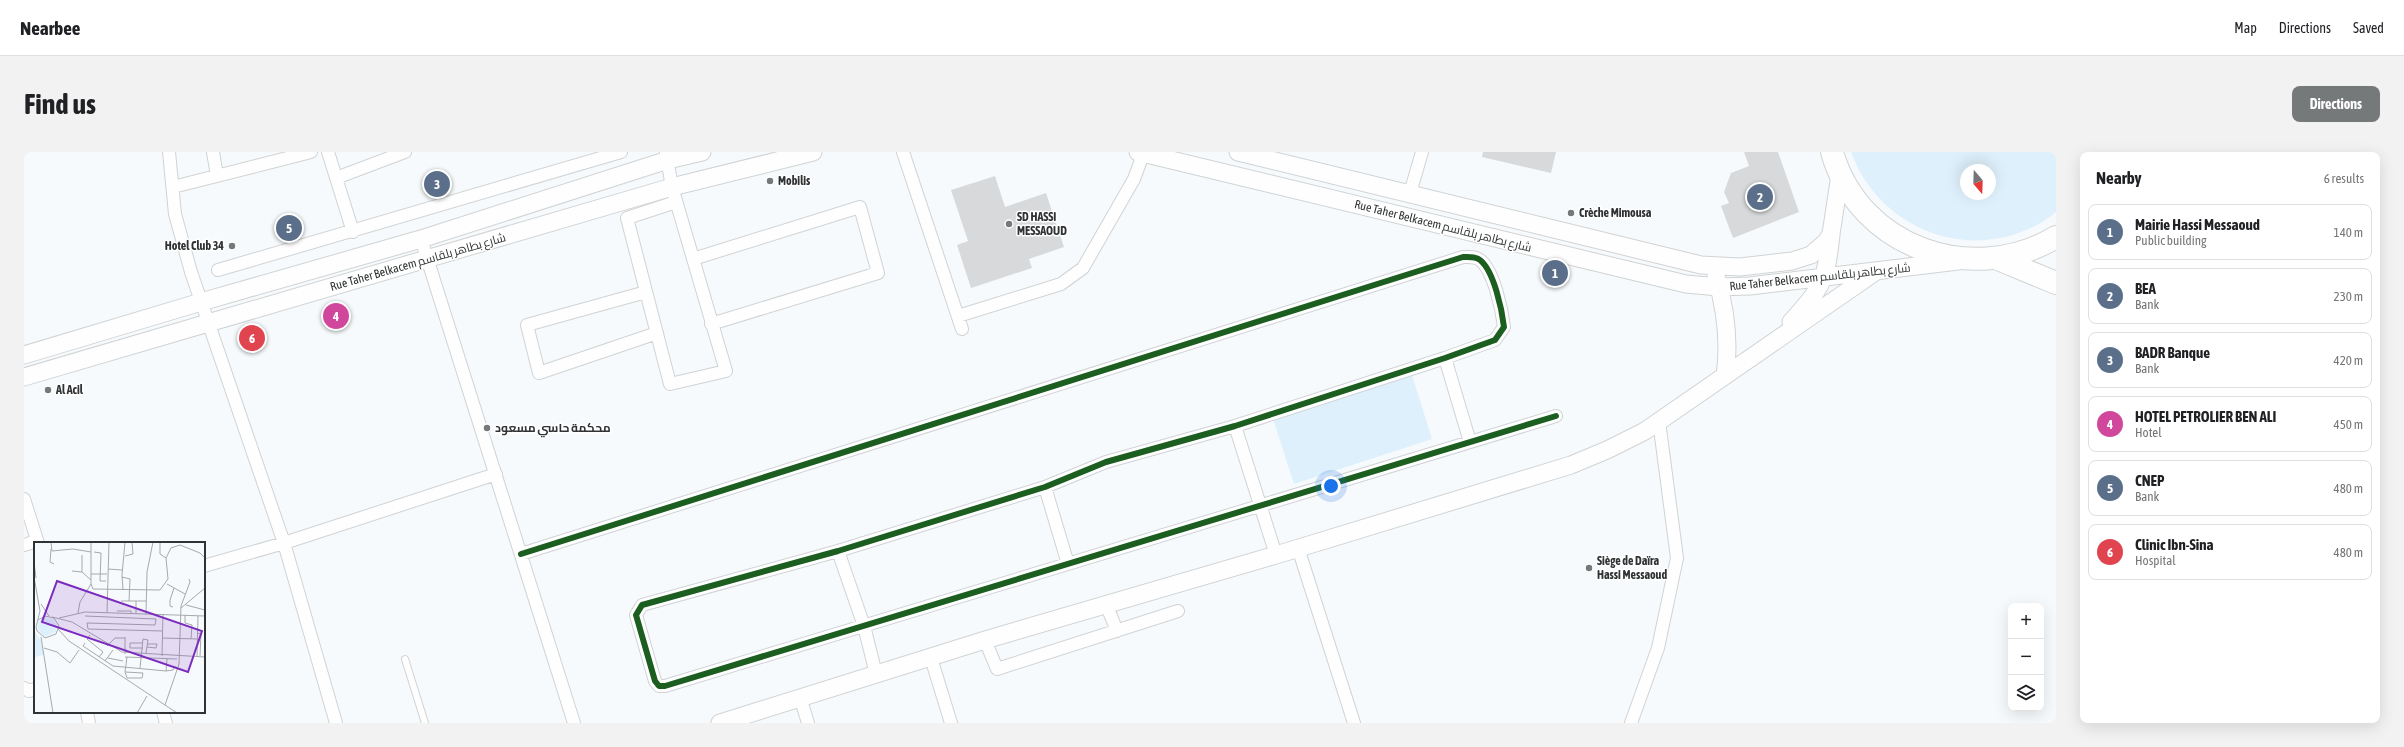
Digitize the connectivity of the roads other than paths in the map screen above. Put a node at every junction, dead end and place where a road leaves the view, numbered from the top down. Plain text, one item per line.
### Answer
1 (170, 152) edge
2 (213, 152) edge
3 (311, 152) edge
4 (328, 152) edge
5 (406, 152) edge
6 (621, 152) edge
7 (702, 152) edge
8 (813, 152) edge
9 (903, 152) edge
10 (1141, 152) edge
11 (1238, 152) edge
12 (1422, 152) edge
13 (1832, 152) edge
14 (667, 156) edge
15 (1840, 175) junction
16 (217, 176) junction
17 (336, 178) junction
18 (173, 187) junction
19 (1410, 193) junction
20 (674, 194) junction
21 (353, 232) junction
22 (1831, 234) junction
23 (2056, 237) edge
24 (421, 239) junction
25 (428, 259) junction
26 (693, 259) junction
27 (1998, 259) junction
28 (1965, 260) junction
29 (1714, 267) junction
30 (218, 270) dead end
31 (1875, 272) junction
32 (1824, 278) junction
33 (2056, 284) edge
34 (1719, 287) junction
35 (646, 292) junction
36 (200, 302) junction
37 (958, 316) junction
38 (209, 324) junction
39 (712, 324) junction
40 (962, 329) dead end
41 (657, 333) junction
42 (1772, 343) junction
43 (24, 355) edge
44 (1445, 358) junction
45 (1725, 376) junction
46 (24, 378) edge
47 (1556, 416) dead end
48 (1659, 421) junction
49 (1236, 426) junction
50 (1470, 442) junction
51 (496, 474) junction
52 (1045, 487) junction
53 (24, 499) edge
54 (1262, 506) junction
55 (38, 542) edge
56 (34, 543) edge
57 (284, 543) junction
58 (24, 545) edge
59 (1298, 548) junction
60 (838, 551) junction
61 (521, 554) junction
62 (1276, 555) junction
63 (1068, 564) junction
64 (205, 566) edge
65 (1106, 604) junction
66 (1178, 611) dead end
67 (864, 626) junction
68 (1117, 631) junction
69 (985, 640) junction
70 (931, 658) junction
71 (405, 659) dead end
72 (876, 674) junction
73 (24, 688) edge
74 (34, 689) edge
75 (800, 697) junction
76 (87, 713) edge
77 (164, 713) edge
78 (89, 723) edge
79 (166, 723) edge
80 (336, 723) edge
81 (425, 723) edge
82 (574, 723) edge
83 (720, 723) edge
84 (808, 723) edge
85 (951, 723) edge
86 (1354, 723) edge
87 (1631, 723) edge

1 - 18 street
2 - 16 street
3 - 16 street
4 - 17 street
5 - 17 street
6 - 21 street
7 - 14 main road, Rue Taher Belkacem شارع بطاهر بلقاسم
8 - 20 main road, Rue Taher Belkacem شارع بطاهر بلقاسم
9 - 37 street
10 - 34 main road, Rue Taher Belkacem شارع بطاهر بلقاسم
10 - 37 street
11 - 19 main road, Rue Taher Belkacem شارع بطاهر بلقاسم
12 - 19 street
13 - 15 highway
14 - 20 street
14 - 24 main road, Rue Taher Belkacem شارع بطاهر بلقاسم
15 - 22 main road, Rue Taher Belkacem شارع بطاهر بلقاسم
15 - 28 highway
16 - 18 street
17 - 21 street
18 - 36 street
19 - 29 main road, Rue Taher Belkacem شارع بطاهر بلقاسم
20 - 25 main road, Rue Taher Belkacem شارع بطاهر بلقاسم
20 - 26 street
20 - 35 street
21 - 30 street
22 - 29 main road, Rue Taher Belkacem شارع بطاهر بلقاسم
22 - 32 main road
23 - 27 highway
24 - 25 street
24 - 36 main road, Rue Taher Belkacem شارع بطاهر بلقاسم
25 - 38 main road, Rue Taher Belkacem شارع بطاهر بلقاسم
25 - 51 street
26 - 39 street
26 - 39 street
27 - 28 highway
27 - 33 highway
28 - 31 main road, Rue Taher Belkacem شارع بطاهر بلقاسم
29 - 34 main road
31 - 32 main road, Rue Taher Belkacem شارع بطاهر بلقاسم
31 - 42 main road
32 - 34 main road, Rue Taher Belkacem شارع بطاهر بلقاسم
32 - 42 main road
34 - 45 main road
35 - 41 street
35 - 41 street
36 - 38 street
36 - 43 main road, Rue Taher Belkacem شارع بطاهر بلقاسم
37 - 40 street
38 - 46 main road, Rue Taher Belkacem شارع بطاهر بلقاسم
38 - 57 street
39 - 41 street
42 - 45 main road
44 - 49 street
44 - 50 street
44 - 61 street
45 - 48 main road
47 - 50 street
48 - 59 main road
48 - 87 street
49 - 52 street
49 - 54 street
50 - 54 street
51 - 57 street
51 - 61 street
52 - 60 street
52 - 63 street
53 - 55 street
54 - 62 street
54 - 63 street
56 - 58 street
57 - 64 street
57 - 80 street
59 - 62 main road
59 - 86 street
60 - 67 street
60 - 67 street
61 - 82 street
62 - 65 main road
63 - 67 street
65 - 68 street
65 - 69 main road
66 - 68 street
67 - 72 street
68 - 69 street
69 - 70 main road
70 - 72 main road
70 - 85 street
71 - 81 lane
72 - 75 main road
73 - 74 street
75 - 83 main road
75 - 84 street
76 - 78 street
77 - 79 street

